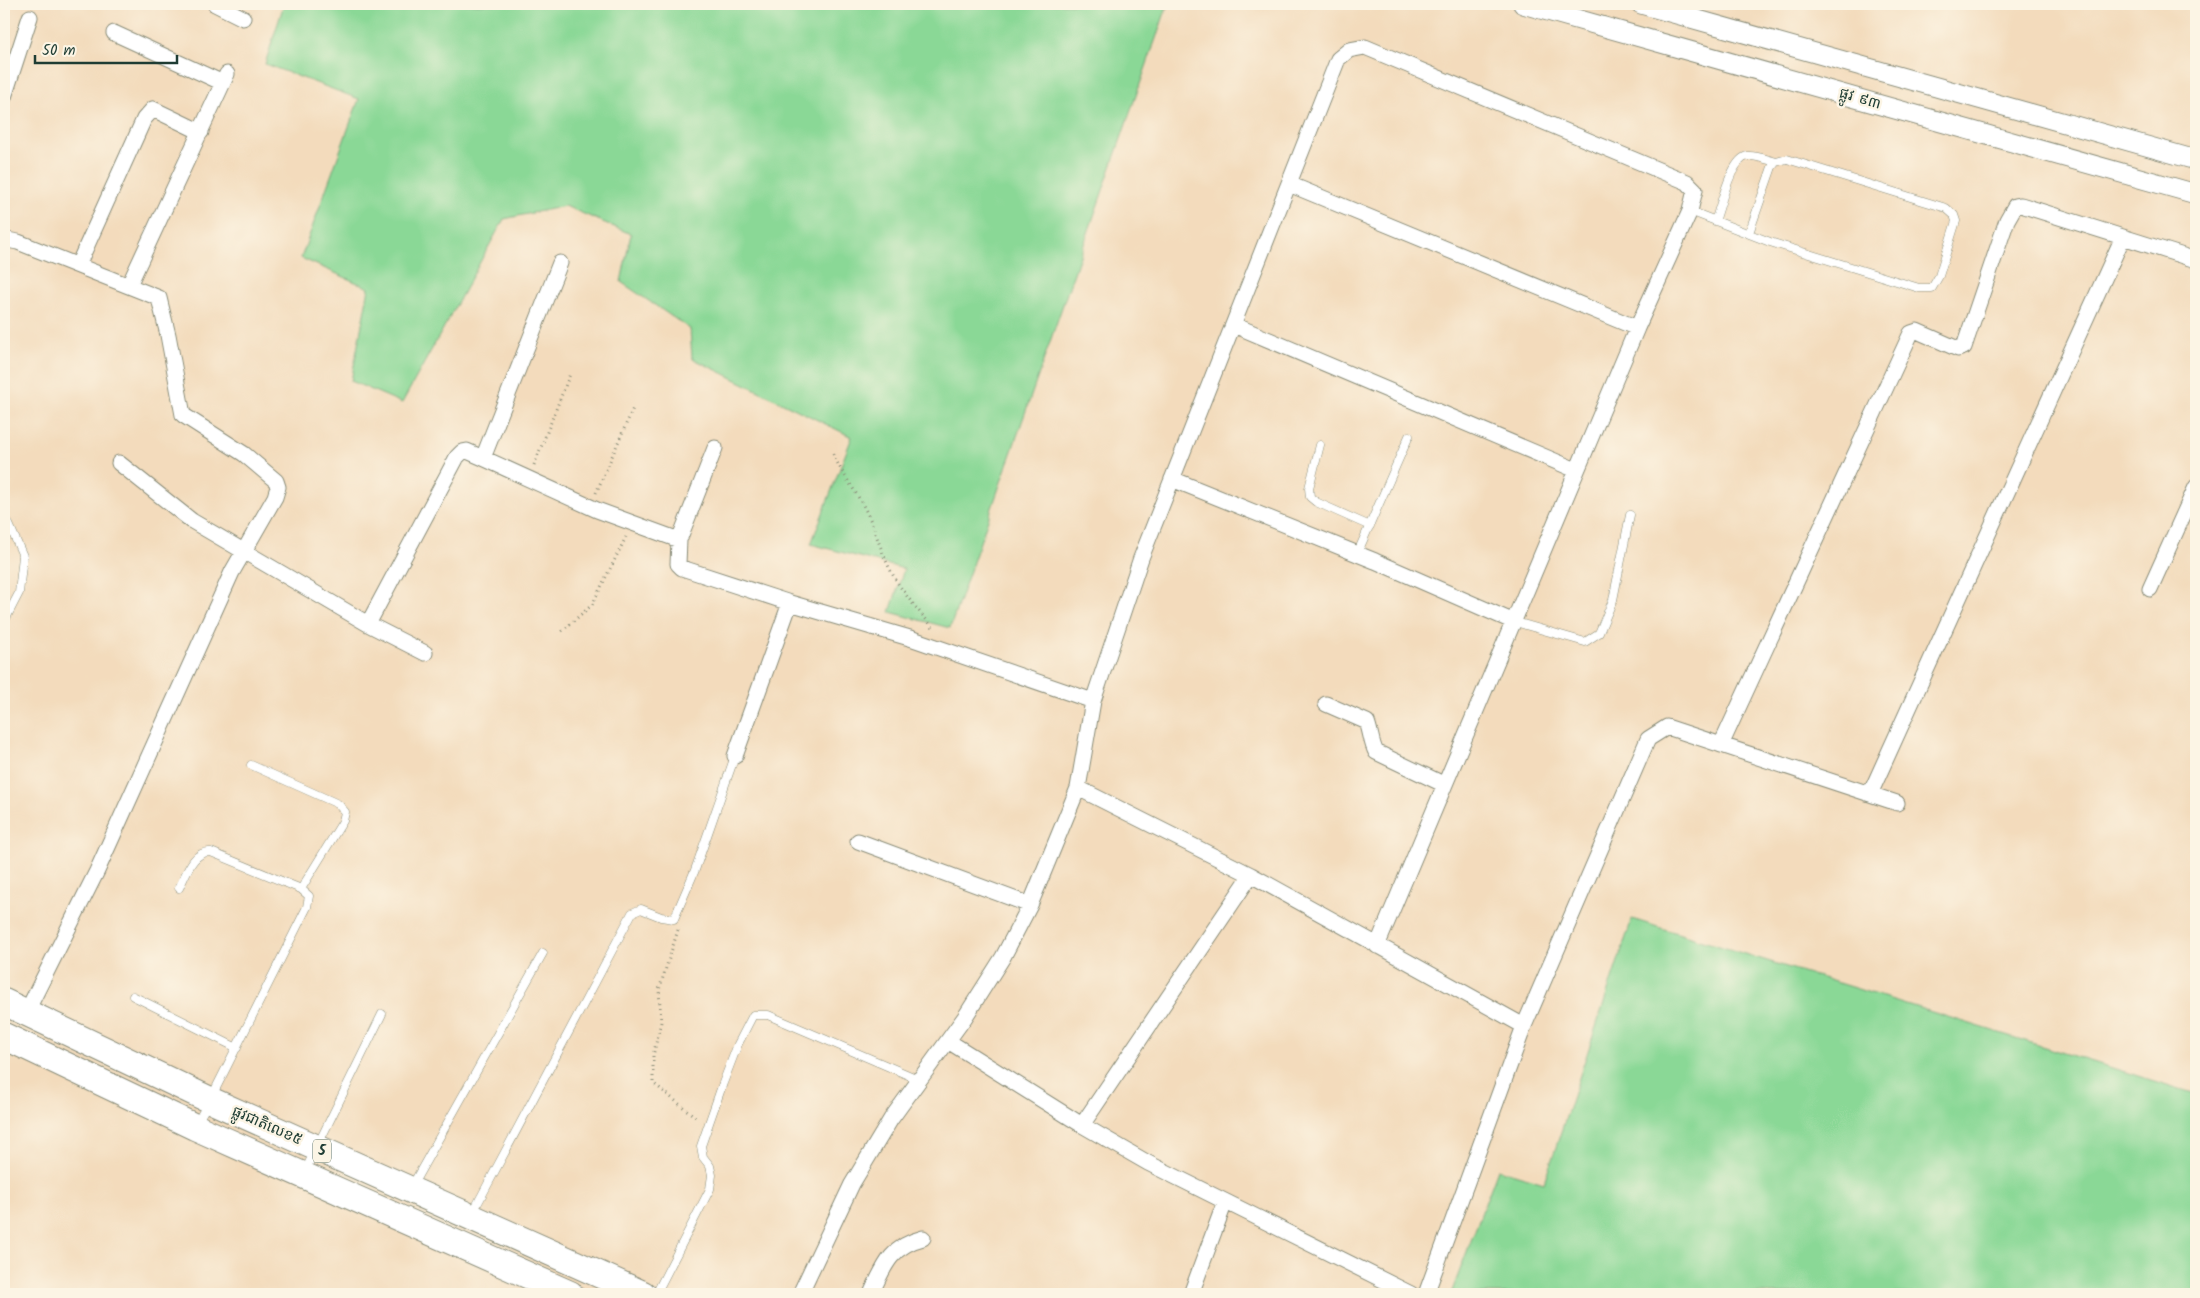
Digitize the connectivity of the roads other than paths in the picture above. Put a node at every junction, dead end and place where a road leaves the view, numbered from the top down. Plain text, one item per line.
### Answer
1 (215, 4) edge
2 (1523, 4) edge
3 (1641, 4) edge
4 (30, 17) dead end
5 (243, 18) dead end
6 (114, 33) dead end
7 (4, 97) edge
8 (201, 132) junction
9 (2196, 160) edge
10 (1776, 162) junction
11 (1289, 184) junction
12 (2196, 194) edge
13 (1690, 212) junction
14 (1715, 221) junction
15 (1749, 233) junction
16 (2123, 237) junction
17 (4, 242) edge
18 (2196, 260) edge
19 (560, 263) dead end
20 (78, 265) junction
21 (129, 285) junction
22 (1234, 325) junction
23 (1637, 328) junction
24 (1409, 436) dead end
25 (1320, 445) dead end
26 (715, 448) dead end
27 (483, 458) junction
28 (119, 462) dead end
29 (1576, 470) junction
30 (1172, 479) junction
31 (2196, 487) edge
32 (1630, 514) dead end
33 (4, 518) edge
34 (1370, 526) junction
35 (679, 540) junction
36 (243, 551) junction
37 (1357, 554) junction
38 (2150, 589) dead end
39 (790, 604) junction
40 (1512, 621) junction
41 (4, 622) edge
42 (368, 624) junction
43 (425, 653) dead end
44 (1094, 701) junction
45 (1326, 704) dead end
46 (1721, 745) junction
47 (736, 756) joint
48 (251, 765) dead end
49 (1443, 784) junction
50 (1078, 788) junction
51 (1870, 794) junction
52 (1897, 803) dead end
53 (858, 841) dead end
54 (1251, 875) junction
55 (179, 888) dead end
56 (301, 889) junction
57 (1030, 905) junction
58 (1377, 946) junction
59 (543, 953) dead end
60 (133, 996) dead end
61 (15, 1008) edge
62 (382, 1014) dead end
63 (1524, 1026) junction
64 (4, 1036) edge
65 (948, 1041) junction
66 (237, 1048) junction
67 (920, 1080) junction
68 (210, 1100) junction
69 (1082, 1125) junction
70 (195, 1127) junction
71 (317, 1148) junction
72 (302, 1175) junction
73 (410, 1190) junction
74 (1226, 1202) junction
75 (471, 1217) junction
76 (923, 1238) dead end
77 (570, 1294) edge
78 (643, 1294) edge
79 (656, 1294) edge
80 (800, 1294) edge
81 (871, 1294) edge
82 (1191, 1294) edge
83 (1411, 1294) edge
84 (1426, 1294) edge

1 - 5 street
2 - 12 street, ផ្លូវ ៩៣
3 - 9 street
4 - 7 street
6 - 8 street
8 - 20 street
8 - 21 street
10 - 14 lane
10 - 15 lane
10 - 15 lane
11 - 13 street
11 - 22 street
11 - 23 street
13 - 14 lane
13 - 23 street
14 - 15 lane
16 - 18 street
16 - 46 street
16 - 51 street
17 - 20 street
19 - 27 street
20 - 21 street
21 - 36 street
22 - 29 street
22 - 30 street
23 - 29 street
24 - 34 lane
25 - 34 lane
26 - 35 street
27 - 35 street
27 - 42 street
28 - 36 street
29 - 40 street
30 - 37 street
30 - 44 street
31 - 38 street
32 - 40 lane
33 - 41 lane
34 - 37 lane
35 - 39 street
36 - 42 street
36 - 61 street
37 - 40 street
39 - 44 street
39 - 47 street
40 - 49 street
42 - 43 street
44 - 50 street
45 - 49 street
46 - 51 street
46 - 63 street
47 - 75 lane
48 - 56 lane
49 - 58 street
50 - 54 street
50 - 57 street
51 - 52 street
53 - 57 street
54 - 58 street
54 - 69 street
55 - 56 lane
56 - 66 lane
57 - 65 street
58 - 63 street
59 - 73 lane
60 - 66 lane
61 - 68 highway, ផ្លូវជាតិលេខ៥ / 5
62 - 71 lane
63 - 84 street
64 - 70 highway, ផ្លូវជាតិលេខ៥ / 5
65 - 67 street
65 - 69 street
66 - 68 lane
67 - 79 lane
67 - 80 street
68 - 70 lane
68 - 71 highway, ផ្លូវជាតិលេខ៥ / 5
69 - 74 street
70 - 72 highway, ផ្លូវជាតិលេខ៥ / 5
71 - 72 lane
71 - 73 highway, ផ្លូវជាតិលេខ៥ / 5
72 - 77 highway, ផ្លូវជាតិលេខ៥ / 5
73 - 75 highway, ផ្លូវជាតិលេខ៥ / 5
74 - 82 street
74 - 83 street
75 - 78 highway, ផ្លូវជាតិលេខ៥ / 5
76 - 81 street

